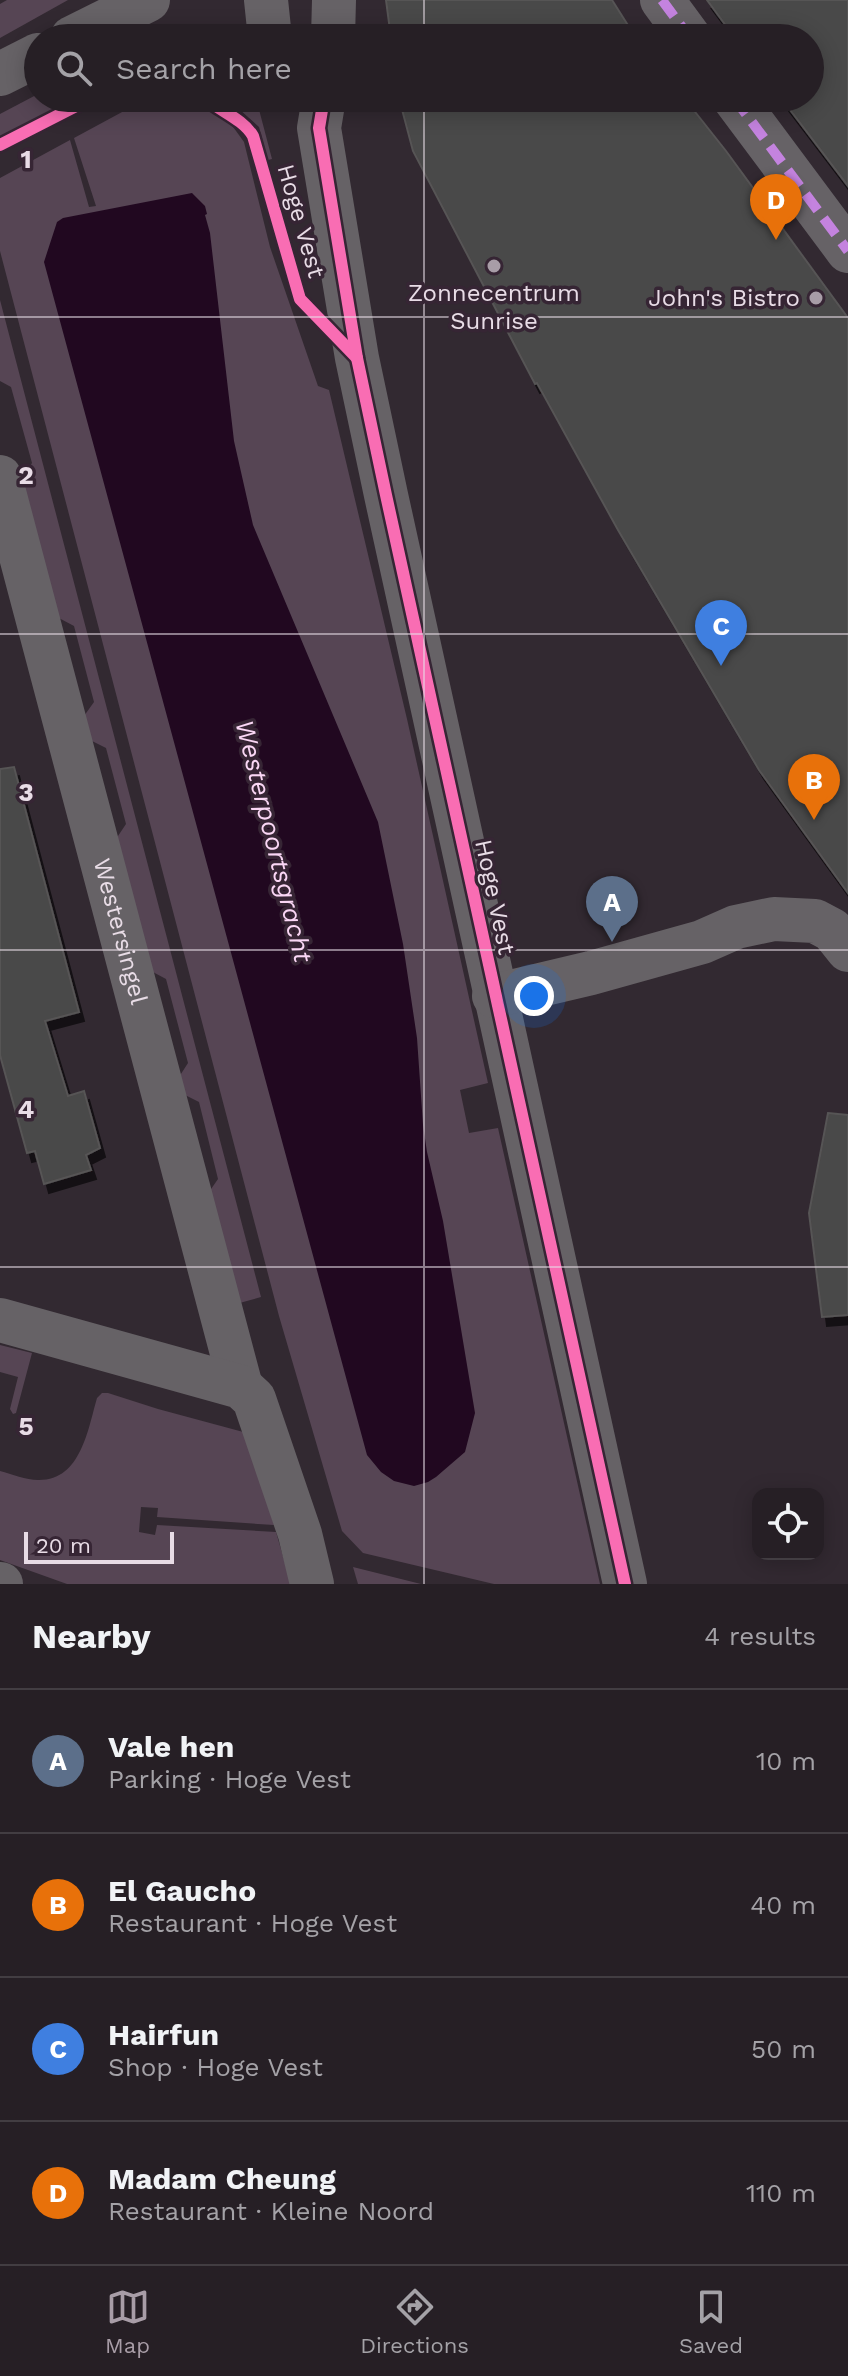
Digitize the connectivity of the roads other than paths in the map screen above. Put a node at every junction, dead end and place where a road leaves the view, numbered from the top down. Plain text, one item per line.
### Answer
1 (148, 0) edge
2 (266, 0) edge
3 (334, 0) edge
4 (662, 0) edge
5 (100, 24) edge
6 (269, 24) edge
7 (333, 24) edge
8 (680, 24) edge
9 (24, 62) edge
10 (0, 74) edge
11 (315, 112) edge
12 (744, 112) edge
13 (848, 251) edge
14 (0, 477) edge
15 (848, 950) edge
16 (494, 996) junction
17 (0, 1320) edge
18 (241, 1387) junction
19 (312, 1584) edge
20 (625, 1584) edge

1 - 5 street
2 - 6 street
3 - 7 street
4 - 8 street
9 - 10 street
11 - 16 street, Hoge Vest
12 - 13 street
14 - 18 street, Westersingel
15 - 16 street
16 - 20 street, Hoge Vest
17 - 18 street
18 - 19 street, Westersingel

